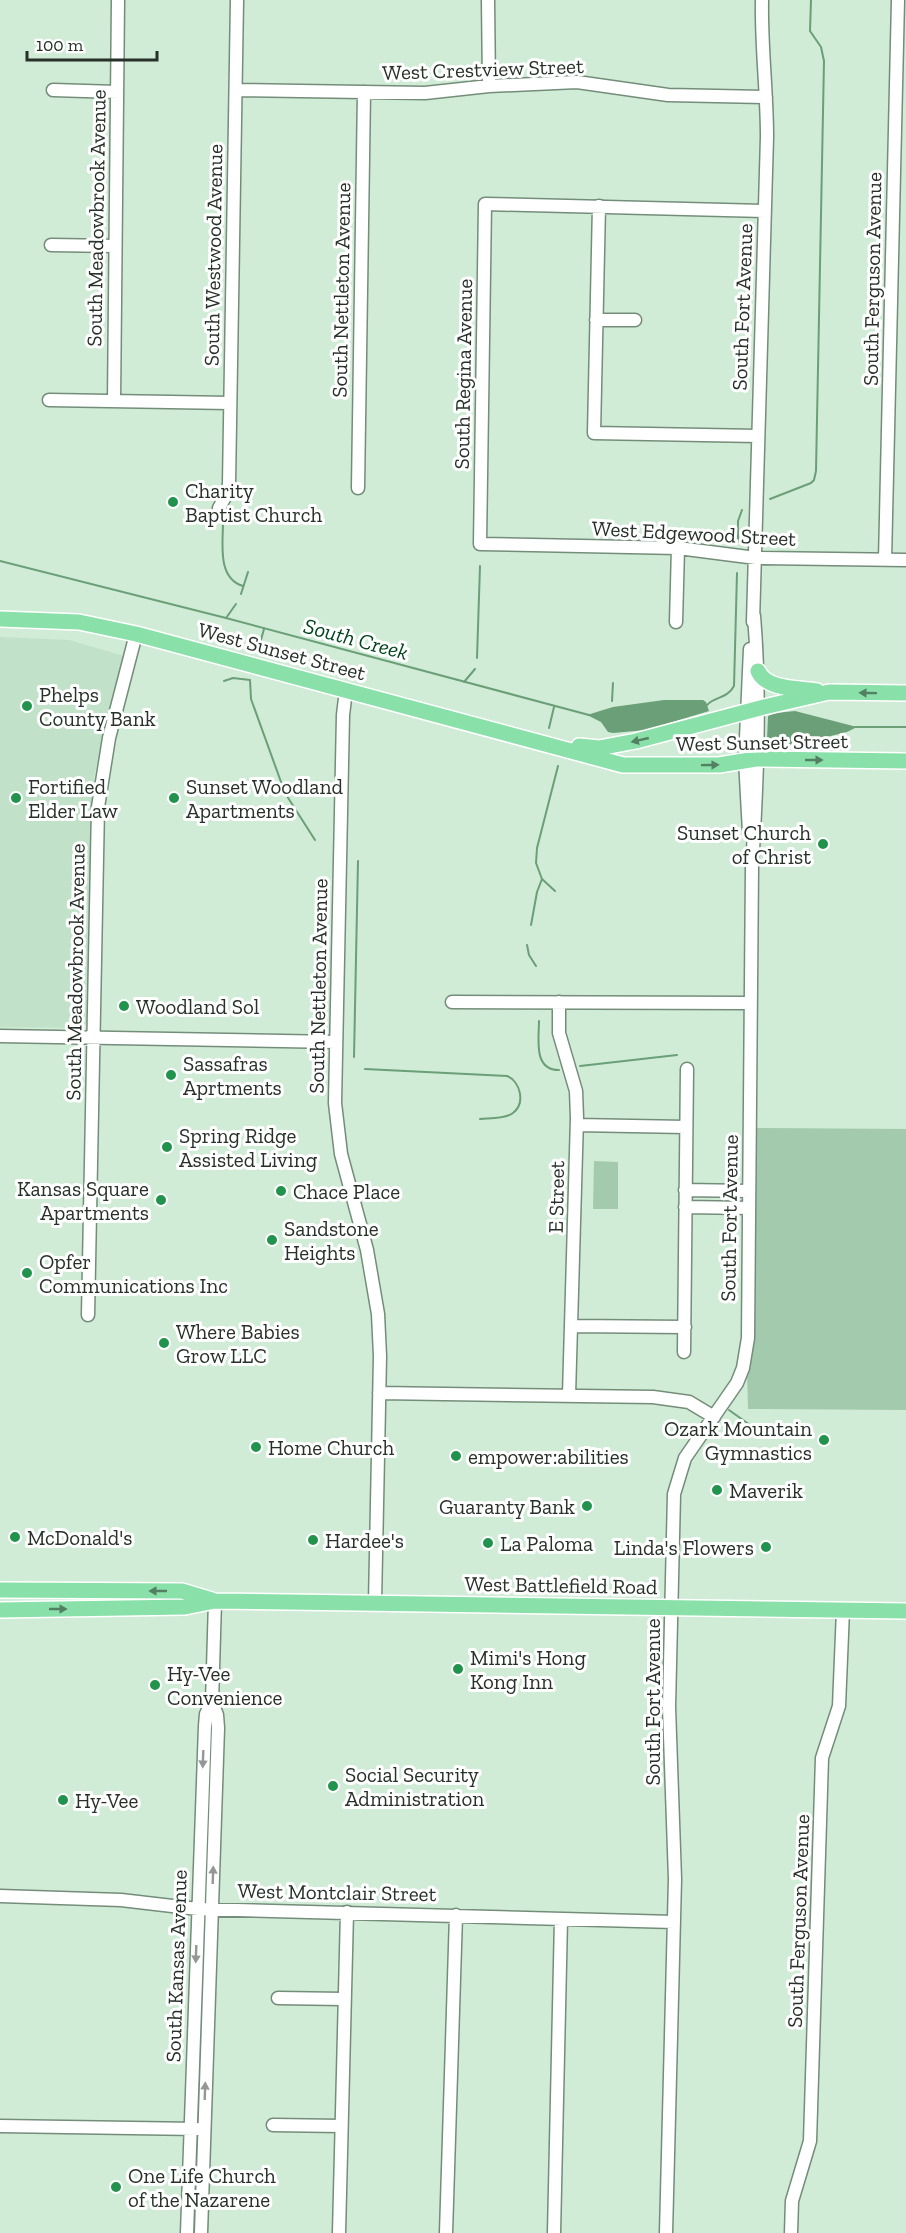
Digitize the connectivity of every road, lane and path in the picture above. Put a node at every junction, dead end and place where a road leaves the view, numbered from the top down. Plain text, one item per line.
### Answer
1 (118, 0) edge
2 (237, 0) edge
3 (489, 0) edge
4 (762, 0) edge
5 (898, 0) edge
6 (489, 86) junction
7 (53, 90) dead end
8 (236, 90) junction
9 (117, 92) junction
10 (363, 92) junction
11 (766, 97) junction
12 (599, 206) junction
13 (765, 211) junction
14 (51, 245) dead end
15 (115, 246) junction
16 (596, 320) junction
17 (635, 320) dead end
18 (49, 400) dead end
19 (114, 401) junction
20 (230, 404) junction
21 (758, 436) junction
22 (358, 488) dead end
23 (219, 508) dead end
24 (480, 544) joint
25 (678, 548) junction
26 (756, 558) junction
27 (885, 560) junction
28 (906, 560) edge
29 (754, 616) junction
30 (1, 619) edge
31 (676, 622) dead end
32 (136, 634) junction
33 (758, 671) junction
34 (346, 690) junction
35 (829, 692) junction
36 (906, 693) edge
37 (752, 710) junction
38 (549, 744) junction
39 (751, 760) junction
40 (906, 761) edge
41 (452, 1002) dead end
42 (560, 1002) junction
43 (751, 1003) junction
44 (0, 1036) edge
45 (93, 1038) junction
46 (336, 1042) junction
47 (687, 1069) dead end
48 (577, 1125) junction
49 (686, 1127) junction
50 (685, 1190) junction
51 (749, 1191) junction
52 (685, 1207) junction
53 (749, 1208) junction
54 (88, 1315) dead end
55 (572, 1326) junction
56 (685, 1327) junction
57 (684, 1352) dead end
58 (380, 1393) junction
59 (569, 1395) junction
60 (714, 1417) junction
61 (0, 1588) edge
62 (215, 1601) junction
63 (375, 1603) junction
64 (672, 1609) junction
65 (0, 1610) edge
66 (843, 1610) junction
67 (906, 1611) edge
68 (212, 1702) junction
69 (0, 1896) edge
70 (198, 1909) junction
71 (211, 1909) junction
72 (347, 1912) junction
73 (456, 1915) junction
74 (561, 1919) junction
75 (674, 1922) junction
76 (278, 1998) dead end
77 (343, 1999) junction
78 (273, 2125) dead end
79 (0, 2126) edge
80 (341, 2126) junction
81 (190, 2129) junction
82 (204, 2129) junction
83 (187, 2233) edge
84 (201, 2233) edge
85 (339, 2233) edge
86 (446, 2233) edge
87 (554, 2233) edge
88 (666, 2233) edge
89 (791, 2233) edge

1 - 9 street, South Meadowbrook Avenue
2 - 8 street, South Westwood Avenue
3 - 6 street
4 - 11 street, South Fort Avenue
5 - 27 street, South Ferguson Avenue
6 - 10 street, West Crestview Street
6 - 11 street, West Crestview Street
7 - 9 street
8 - 10 street, West Crestview Street
8 - 20 street, South Westwood Avenue
9 - 15 street, South Meadowbrook Avenue
10 - 22 street, South Nettleton Avenue
11 - 13 street, South Fort Avenue
12 - 13 street
12 - 16 street
12 - 24 street, South Regina Avenue
13 - 21 street, South Fort Avenue
14 - 15 street
15 - 19 street, South Meadowbrook Avenue
16 - 17 street
16 - 21 street
18 - 19 street
19 - 20 street
20 - 23 street, South Westwood Avenue
21 - 26 street, South Fort Avenue
24 - 25 street, West Edgewood Street
25 - 26 street, West Edgewood Street
25 - 31 street
26 - 27 street, West Edgewood Street
26 - 29 street, South Fort Avenue
27 - 28 street, West Edgewood Street
29 - 33 street, South Fort Avenue
29 - 37 street, South Fort Avenue
30 - 32 main road, West Sunset Street
32 - 34 main road, West Sunset Street
32 - 45 street, South Meadowbrook Avenue
33 - 35 main road
33 - 37 street, South Fort Avenue
34 - 38 main road, West Sunset Street
34 - 46 street, South Nettleton Avenue
36 -> 35 main road, West Sunset Street
35 - 37 main road, West Sunset Street
37 -> 38 main road, West Sunset Street
37 - 39 street, South Fort Avenue
38 -> 39 main road, West Sunset Street
39 -> 40 main road, West Sunset Street
39 - 43 street, South Fort Avenue
41 - 42 street
42 - 43 street
42 - 48 street, E Street
43 - 51 street, South Fort Avenue
44 - 45 street
45 - 46 street
45 - 54 street, South Meadowbrook Avenue
46 - 58 street, South Nettleton Avenue
47 - 49 street
48 - 49 street
48 - 55 street, E Street
49 - 50 street
50 - 51 street
50 - 52 street
51 - 53 street, South Fort Avenue
52 - 53 street
52 - 56 street
53 - 60 street, South Fort Avenue
55 - 56 street
55 - 59 street, E Street
56 - 57 street
58 - 59 street
58 - 63 street, South Nettleton Avenue
59 - 60 street
60 - 64 street, South Fort Avenue
62 -> 61 main road, West Battlefield Road
62 - 63 main road, West Battlefield Road
65 -> 62 main road, West Battlefield Road
62 - 68 street, South Kansas Avenue
63 - 64 main road, West Battlefield Road
64 - 66 main road, West Battlefield Road
64 - 75 street, South Fort Avenue
66 - 67 main road, West Battlefield Road
66 - 89 street, South Ferguson Avenue
68 -> 70 street, South Kansas Avenue
71 -> 68 street, South Kansas Avenue
69 - 70 street, West Montclair Street
70 - 71 street, West Montclair Street
70 -> 81 street, South Kansas Avenue
71 - 72 street, West Montclair Street
82 -> 71 street, South Kansas Avenue
72 - 73 street, West Montclair Street
72 - 77 street
73 - 74 street, West Montclair Street
73 - 86 street
74 - 75 street, West Montclair Street
74 - 87 street
75 - 88 street, South Fort Avenue
76 - 77 street
77 - 80 street
78 - 80 street
79 - 81 street
80 - 85 street
81 - 82 street
81 - 83 street, South Kansas Avenue
82 - 84 street, South Kansas Avenue

